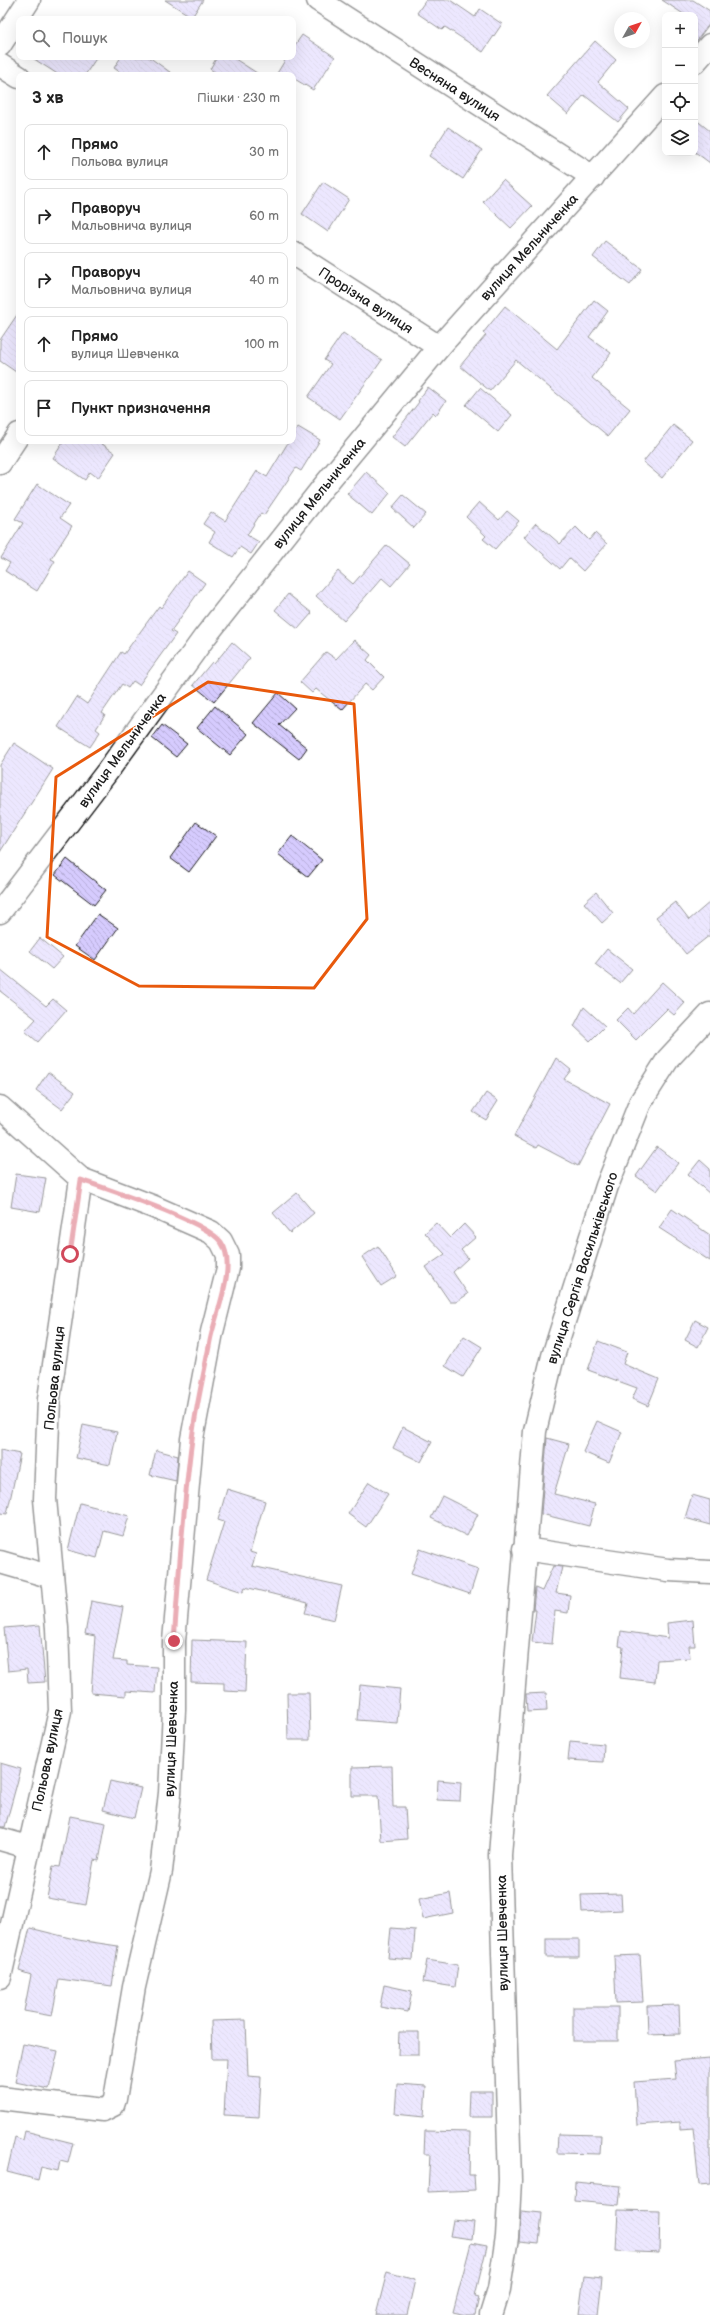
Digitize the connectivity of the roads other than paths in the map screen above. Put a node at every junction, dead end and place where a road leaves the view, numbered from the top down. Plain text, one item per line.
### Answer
1 (29, 0) edge
2 (318, 0) edge
3 (19, 16) edge
4 (16, 20) edge
5 (0, 45) edge
6 (710, 45) edge
7 (698, 59) edge
8 (0, 65) edge
9 (16, 75) edge
10 (662, 99) edge
11 (593, 177) junction
12 (296, 255) edge
13 (439, 347) junction
14 (16, 439) edge
15 (0, 463) edge
16 (0, 912) edge
17 (710, 1014) edge
18 (0, 1107) edge
19 (81, 1180) junction
20 (524, 1549) junction
21 (0, 1562) edge
22 (710, 1572) edge
23 (52, 1577) junction
24 (0, 1839) edge
25 (28, 1847) junction
26 (0, 1977) edge
27 (0, 2098) edge
28 (491, 2315) edge

1 - 3 street
2 - 11 street, Весняна вулиця
4 - 5 street
6 - 7 street
8 - 9 street
10 - 11 street, вулиця Мельниченка
11 - 13 street, вулиця Мельниченка
12 - 13 street, Прорізна вулиця
13 - 16 street, вулиця Мельниченка
14 - 15 street
17 - 20 street, вулиця Сергія Васильківського
18 - 19 street
19 - 23 street, Польова вулиця
19 - 27 street, вулиця Шевченка
20 - 22 street
20 - 28 street, вулиця Шевченка
21 - 23 street
23 - 25 street, Польова вулиця
24 - 25 street
25 - 26 street, Польова вулиця

